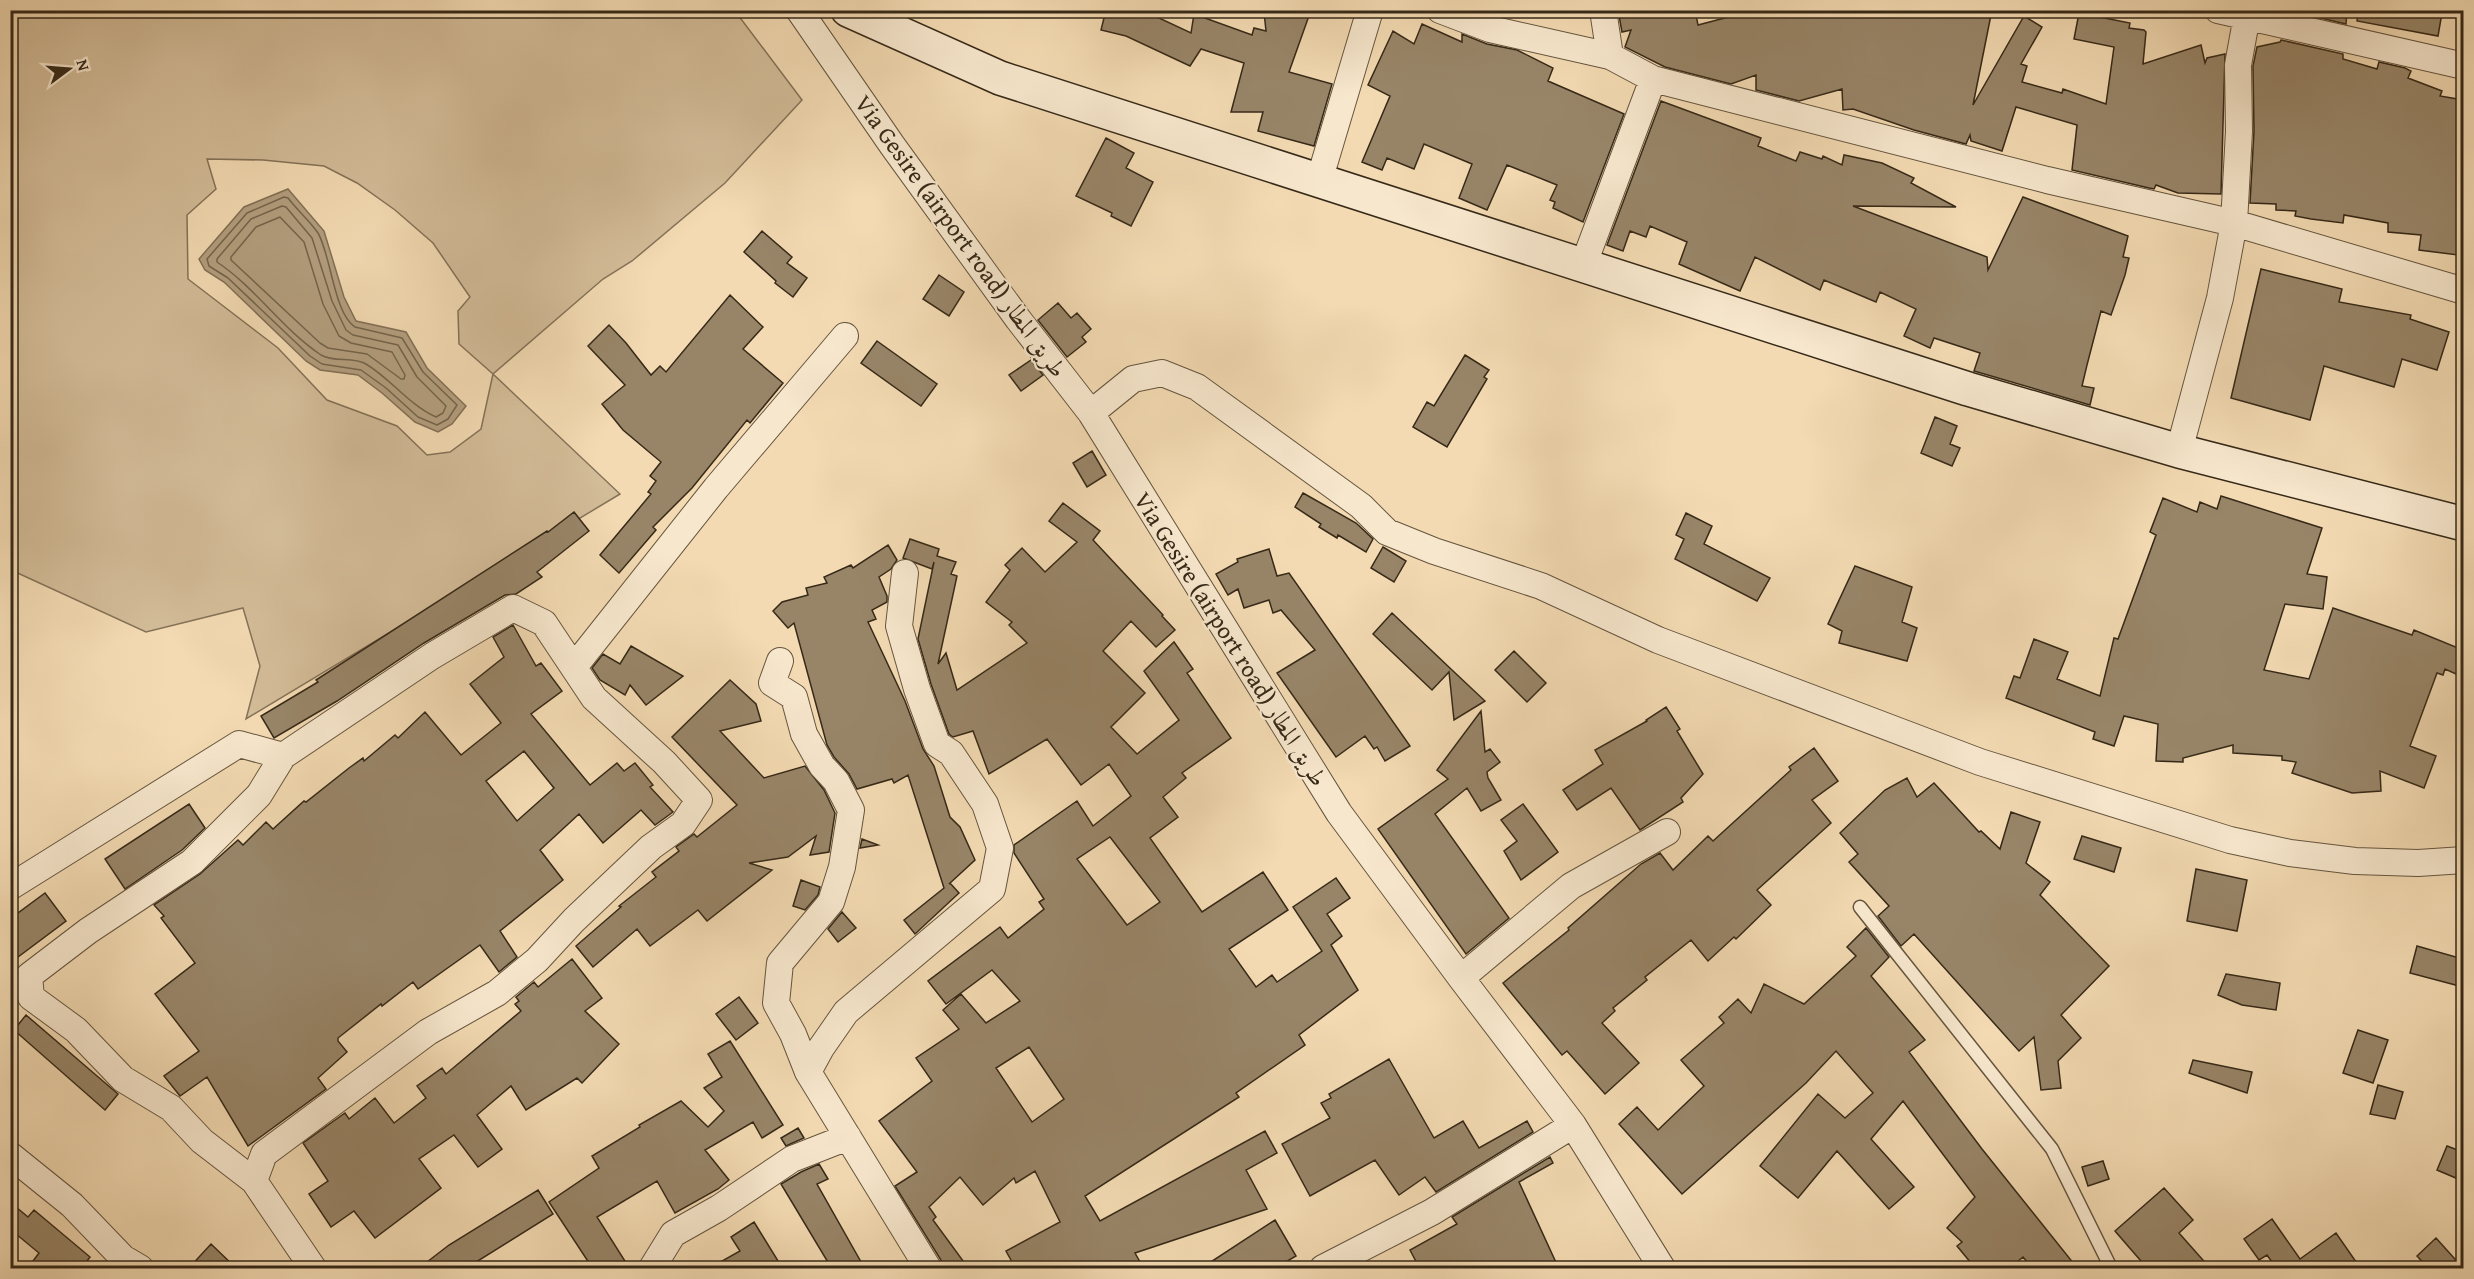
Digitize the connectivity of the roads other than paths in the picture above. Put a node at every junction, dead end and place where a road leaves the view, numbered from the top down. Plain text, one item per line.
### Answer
1 (800, 10) edge
2 (848, 10) edge
3 (1370, 10) edge
4 (1440, 10) edge
5 (1604, 10) edge
6 (2218, 10) edge
7 (2247, 14) edge
8 (1610, 56) junction
9 (2463, 66) edge
10 (1653, 79) junction
11 (1319, 181) junction
12 (2235, 223) junction
13 (1583, 267) junction
14 (2463, 291) edge
15 (846, 336) dead end
16 (1091, 413) junction
17 (2179, 451) junction
18 (2463, 524) edge
19 (905, 573) dead end
20 (780, 661) dead end
21 (574, 667) junction
22 (283, 756) junction
23 (1667, 832) dead end
24 (2463, 861) edge
25 (10, 886) edge
26 (1860, 907) dead end
27 (1461, 978) junction
28 (808, 1072) junction
29 (1573, 1125) junction
30 (848, 1137) junction
31 (10, 1155) edge
32 (254, 1181) junction
33 (141, 1269) edge
34 (313, 1269) edge
35 (652, 1269) edge
36 (928, 1269) edge
37 (1323, 1269) edge
38 (1662, 1269) edge
39 (2111, 1269) edge

1 - 16 street, Via Gesire (airport road) طريق المطار
2 - 11 main road
3 - 11 street
4 - 8 street
5 - 8 street
6 - 7 street
7 - 9 street
7 - 12 street
8 - 10 street
10 - 12 street
10 - 13 street
11 - 13 main road
12 - 14 street
12 - 17 street
13 - 17 main road
15 - 21 street
16 - 24 street
16 - 27 street, Via Gesire (airport road) طريق المطار
17 - 18 main road
19 - 28 street
20 - 28 street
21 - 22 street
21 - 32 street
22 - 25 street
22 - 32 street
23 - 27 street
26 - 39 lane
27 - 29 street, Via Gesire (airport road) طريق المطار
28 - 30 street
29 - 37 street
29 - 38 street, Via Gesire (airport road) طريق المطار
30 - 35 street
30 - 36 street
31 - 33 street
32 - 34 street

